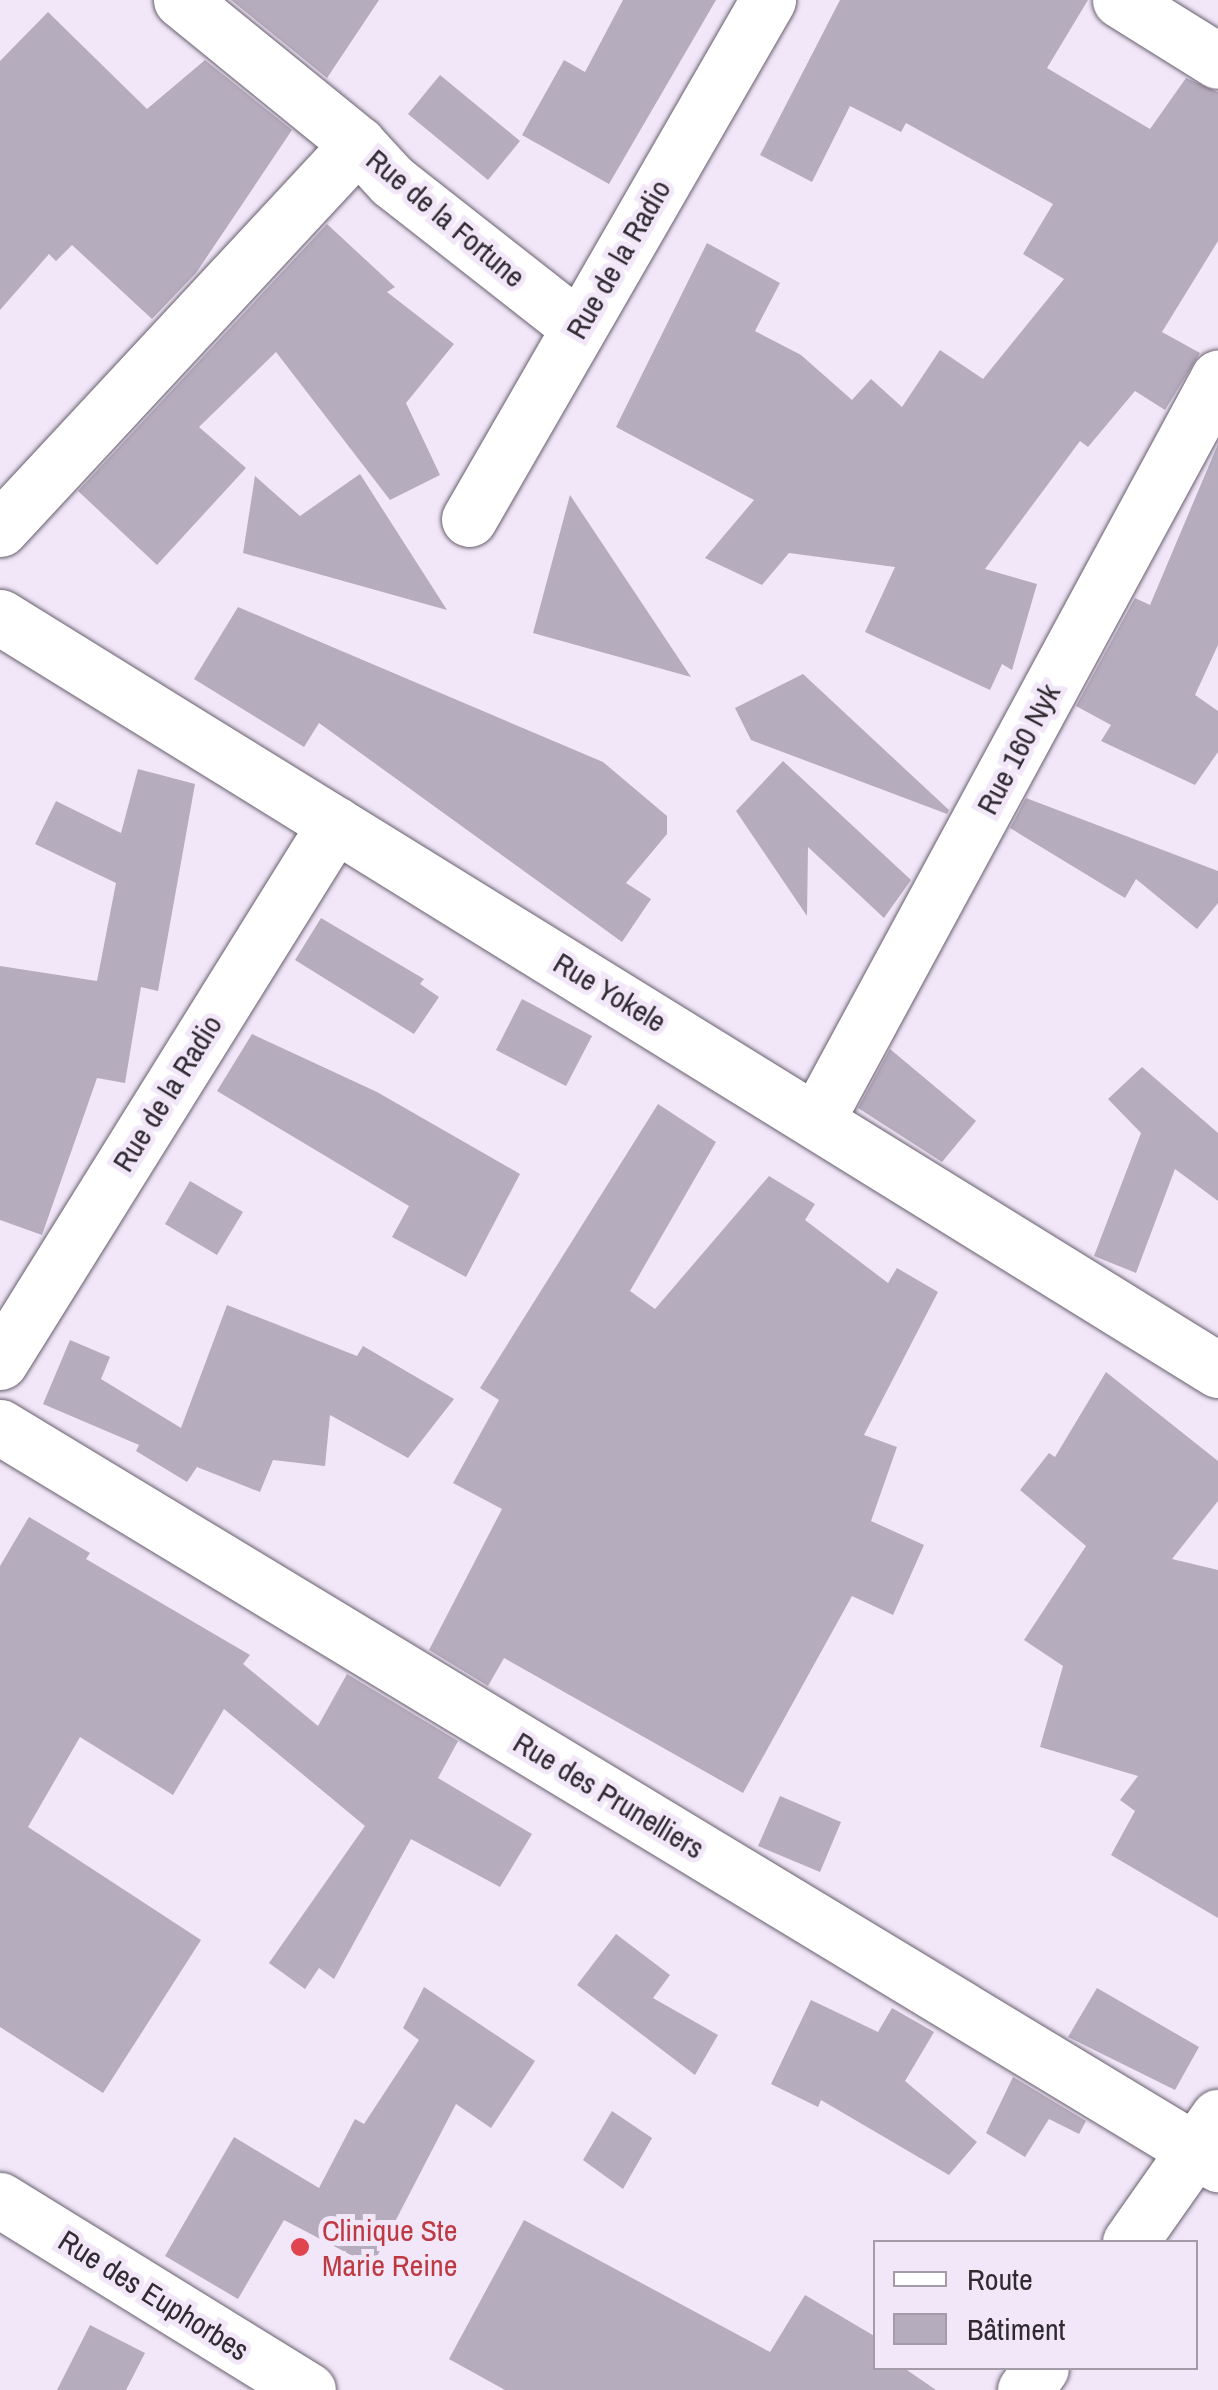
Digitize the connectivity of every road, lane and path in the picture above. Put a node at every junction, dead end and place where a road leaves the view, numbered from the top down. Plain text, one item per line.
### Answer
1 (181, 0) edge
2 (768, 0) edge
3 (1120, 0) edge
4 (1218, 61) edge
5 (358, 144) junction
6 (578, 327) junction
7 (1218, 378) edge
8 (469, 519) dead end
9 (0, 528) edge
10 (0, 618) edge
11 (335, 824) junction
12 (817, 1120) junction
13 (0, 1362) edge
14 (1218, 1370) edge
15 (0, 1427) edge
16 (1211, 2144) edge
17 (0, 2200) edge
18 (1132, 2240) edge
19 (308, 2390) edge

1 - 5 street
2 - 6 street, Rue de la Radio
3 - 4 street
5 - 6 street, Rue de la Fortune
5 - 9 street, Rue de la Fortune
6 - 8 street, Rue de la Radio
7 - 12 street, Rue 160 Nyk
10 - 11 street, Rue Yokele
11 - 12 street, Rue Yokele
11 - 13 street, Rue de la Radio
12 - 14 street, Rue Yokele
15 - 16 street, Rue des Prunelliers
16 - 18 street
17 - 19 street, Rue des Euphorbes

